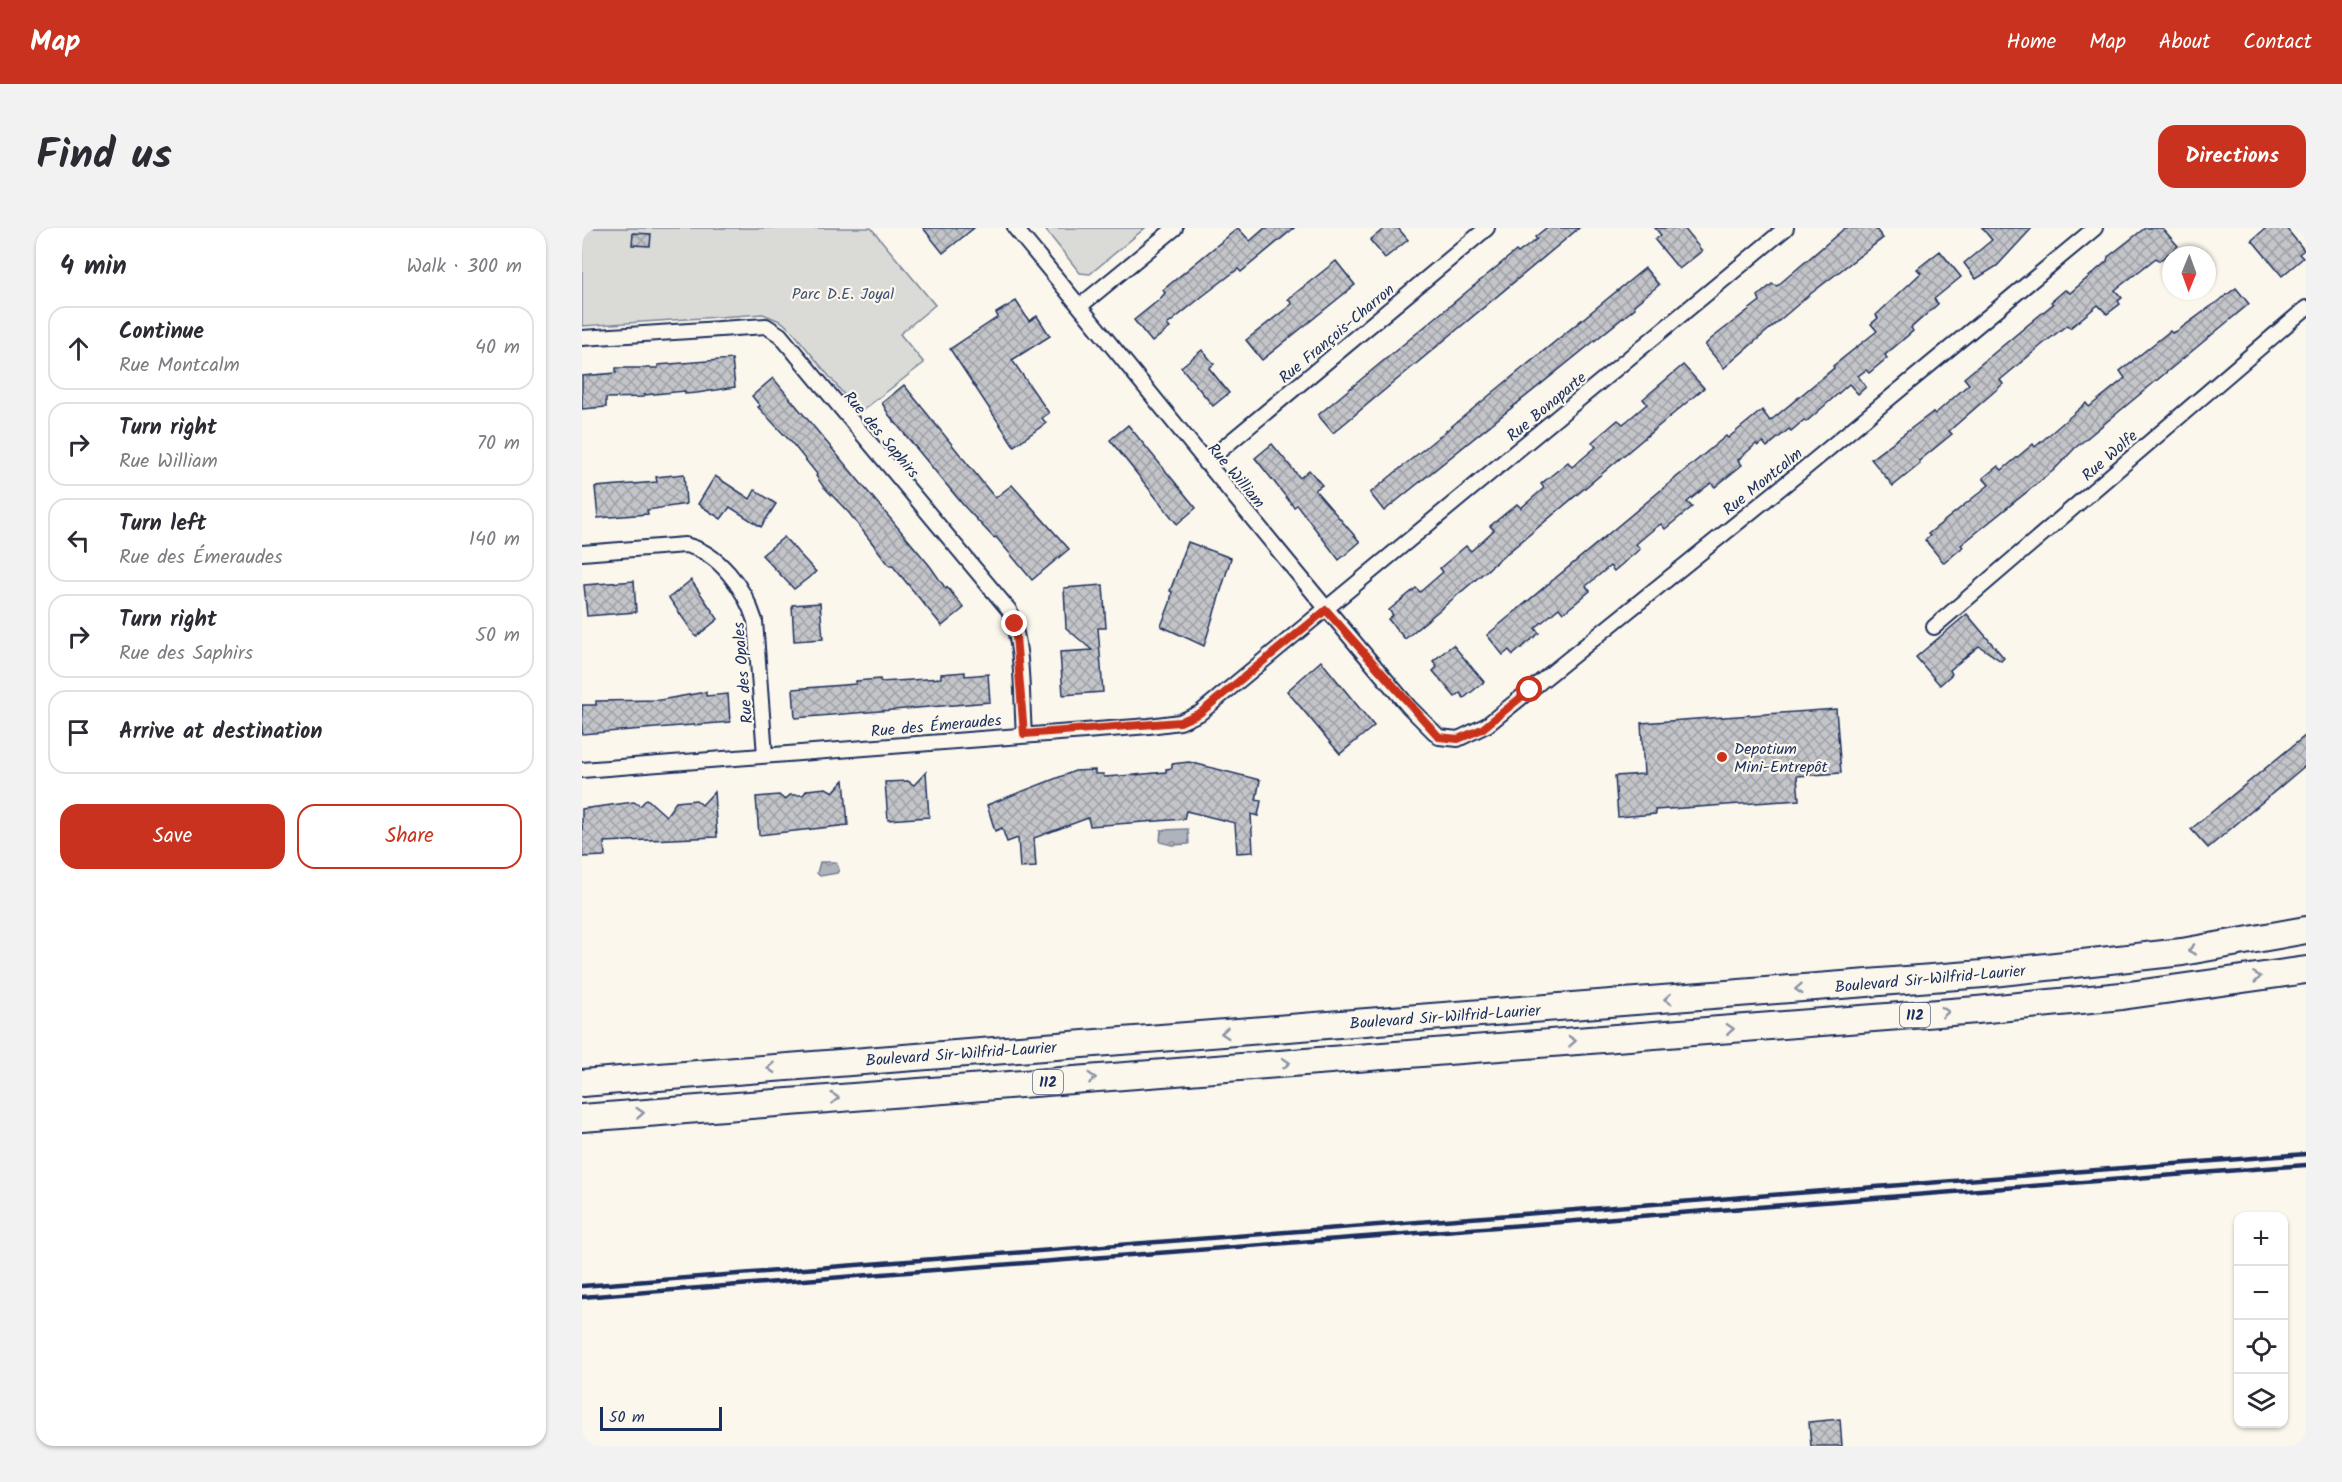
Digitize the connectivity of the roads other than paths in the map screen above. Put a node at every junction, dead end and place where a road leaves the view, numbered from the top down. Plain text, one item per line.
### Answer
1 (1015, 228) edge
2 (1174, 228) edge
3 (1487, 228) edge
4 (1786, 228) edge
5 (2095, 228) edge
6 (1080, 306) junction
7 (2306, 308) edge
8 (582, 338) edge
9 (1205, 463) junction
10 (582, 553) edge
11 (1326, 610) junction
12 (1934, 627) dead end
13 (1024, 734) junction
14 (1439, 737) joint
15 (765, 755) junction
16 (582, 770) edge
17 (2306, 920) edge
18 (2306, 930) edge
19 (2250, 941) junction
20 (2304, 970) edge
21 (582, 1083) edge
22 (582, 1118) edge

1 - 6 street, Rue William
2 - 6 street
3 - 9 street, Rue François-Charron
4 - 11 street, Rue Bonaparte
5 - 14 street, Rue Montcalm
6 - 9 street, Rue William
7 - 12 street, Rue Wolfe
8 - 13 street, Rue des Saphirs
9 - 11 street, Rue William
10 - 15 street, Rue des Opales
11 - 13 street, Rue des Émeraudes
11 - 14 street, Rue William
13 - 15 street, Rue des Émeraudes
15 - 16 street, Rue des Émeraudes
17 - 19 highway
18 - 19 highway, Boulevard Sir-Wilfrid-Laurier / 112
19 -> 21 highway, Boulevard Sir-Wilfrid-Laurier / 112
22 -> 20 highway, Boulevard Sir-Wilfrid-Laurier / 112

